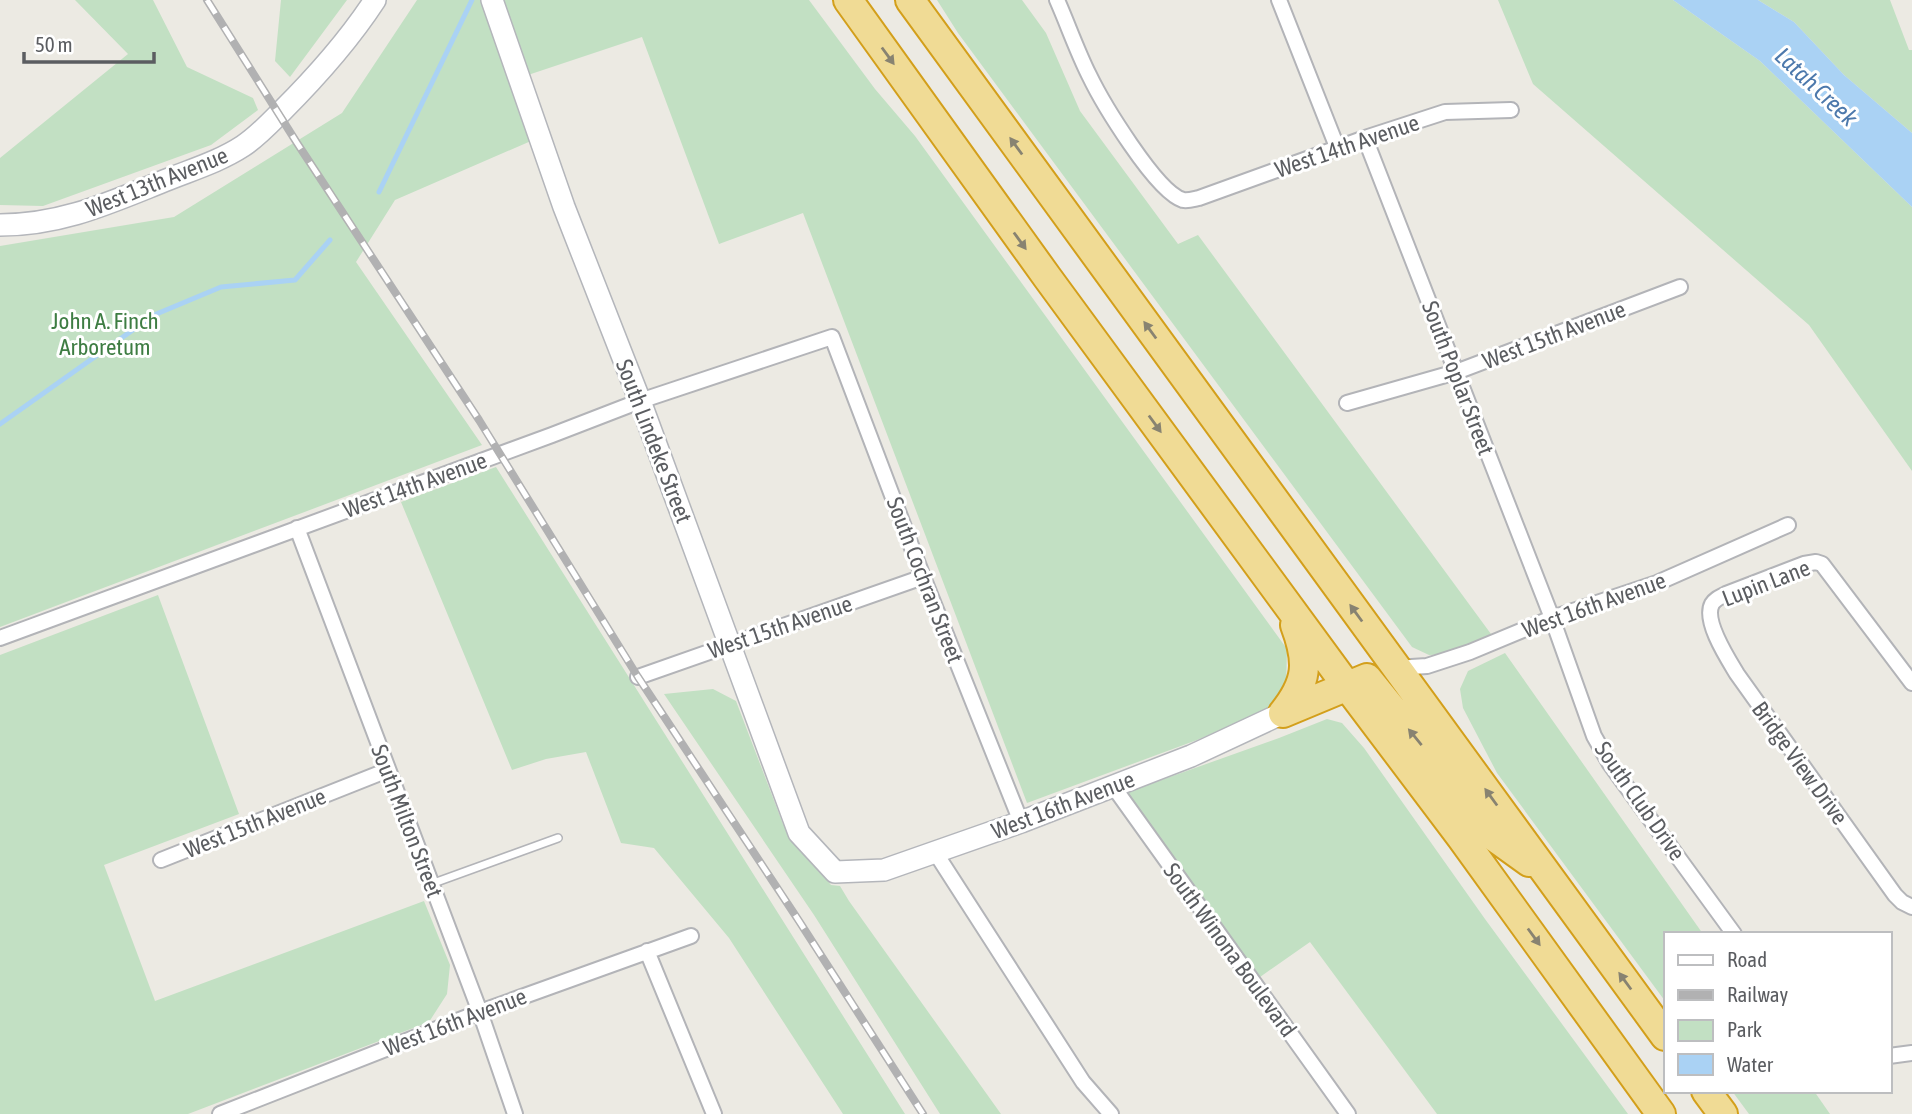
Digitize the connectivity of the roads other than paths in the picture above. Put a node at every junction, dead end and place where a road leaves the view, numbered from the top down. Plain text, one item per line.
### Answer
1 (375, 0) edge
2 (492, 0) edge
3 (848, 0) edge
4 (910, 0) edge
5 (1057, 0) edge
6 (1279, 0) edge
7 (1511, 110) dead end
8 (1365, 138) junction
9 (1337, 147) junction
10 (0, 225) edge
11 (1680, 287) dead end
12 (832, 337) joint
13 (1456, 372) junction
14 (640, 401) junction
15 (1346, 403) dead end
16 (1788, 525) dead end
17 (296, 528) junction
18 (923, 577) junction
19 (1285, 602) junction
20 (1711, 606) joint
21 (1552, 618) junction
22 (0, 638) edge
23 (730, 644) junction
24 (1396, 668) junction
25 (639, 677) dead end
26 (1357, 682) junction
27 (1912, 683) edge
28 (1283, 713) junction
29 (388, 770) junction
30 (1113, 786) junction
31 (1021, 822) junction
32 (558, 838) dead end
33 (935, 852) junction
34 (161, 860) dead end
35 (835, 872) joint
36 (1546, 873) junction
37 (431, 884) junction
38 (1504, 897) junction
39 (1912, 907) edge
40 (1733, 932) edge
41 (691, 936) dead end
42 (647, 951) junction
43 (480, 1012) junction
44 (1664, 1035) edge
45 (1912, 1053) edge
46 (1891, 1056) edge
47 (1707, 1093) edge
48 (220, 1114) edge
49 (515, 1114) edge
50 (714, 1114) edge
51 (1111, 1114) edge
52 (1348, 1114) edge
53 (1661, 1114) edge
54 (1723, 1114) edge

1 - 10 street, West 13th Avenue
2 - 14 street, South Lindeke Street
3 -> 19 highway
24 -> 4 highway
5 - 9 street, West 14th Avenue
6 - 9 street
7 - 8 street, West 14th Avenue
8 - 9 street, West 14th Avenue
8 - 13 street, South Poplar Street
11 - 13 street, West 15th Avenue
12 - 14 street, West 14th Avenue
12 - 18 street, South Cochran Street
13 - 15 street, West 15th Avenue
13 - 21 street, South Poplar Street
14 - 17 street, West 14th Avenue
14 - 23 street, South Lindeke Street
16 - 21 street, West 16th Avenue
17 - 22 street, West 14th Avenue
17 - 29 street, South Milton Street
18 - 23 street, West 15th Avenue
18 - 31 street, South Cochran Street
19 - 26 highway
19 - 28 highway
20 - 27 street, Lupin Lane
20 - 39 street, Bridge View Drive
21 - 24 street, West 16th Avenue
21 - 40 street, South Club Drive
23 - 25 street, West 15th Avenue
23 - 35 street, South Lindeke Street
24 - 26 highway
36 -> 24 highway
26 - 28 highway
36 -> 26 highway
26 - 38 highway
28 - 30 street, West 16th Avenue
28 - 38 highway
29 - 34 street, West 15th Avenue
29 - 37 street, South Milton Street
30 - 31 street, West 16th Avenue
30 - 52 street, South Winona Boulevard
31 - 33 street, West 16th Avenue
32 - 37 lane
33 - 35 street, West 16th Avenue
33 - 51 street
44 -> 36 highway
37 - 43 street, South Milton Street
38 -> 53 highway
41 - 42 street, West 16th Avenue
42 - 43 street, West 16th Avenue
42 - 50 street
43 - 48 street, West 16th Avenue
43 - 49 street, South Milton Street
45 - 46 street
47 - 54 highway

